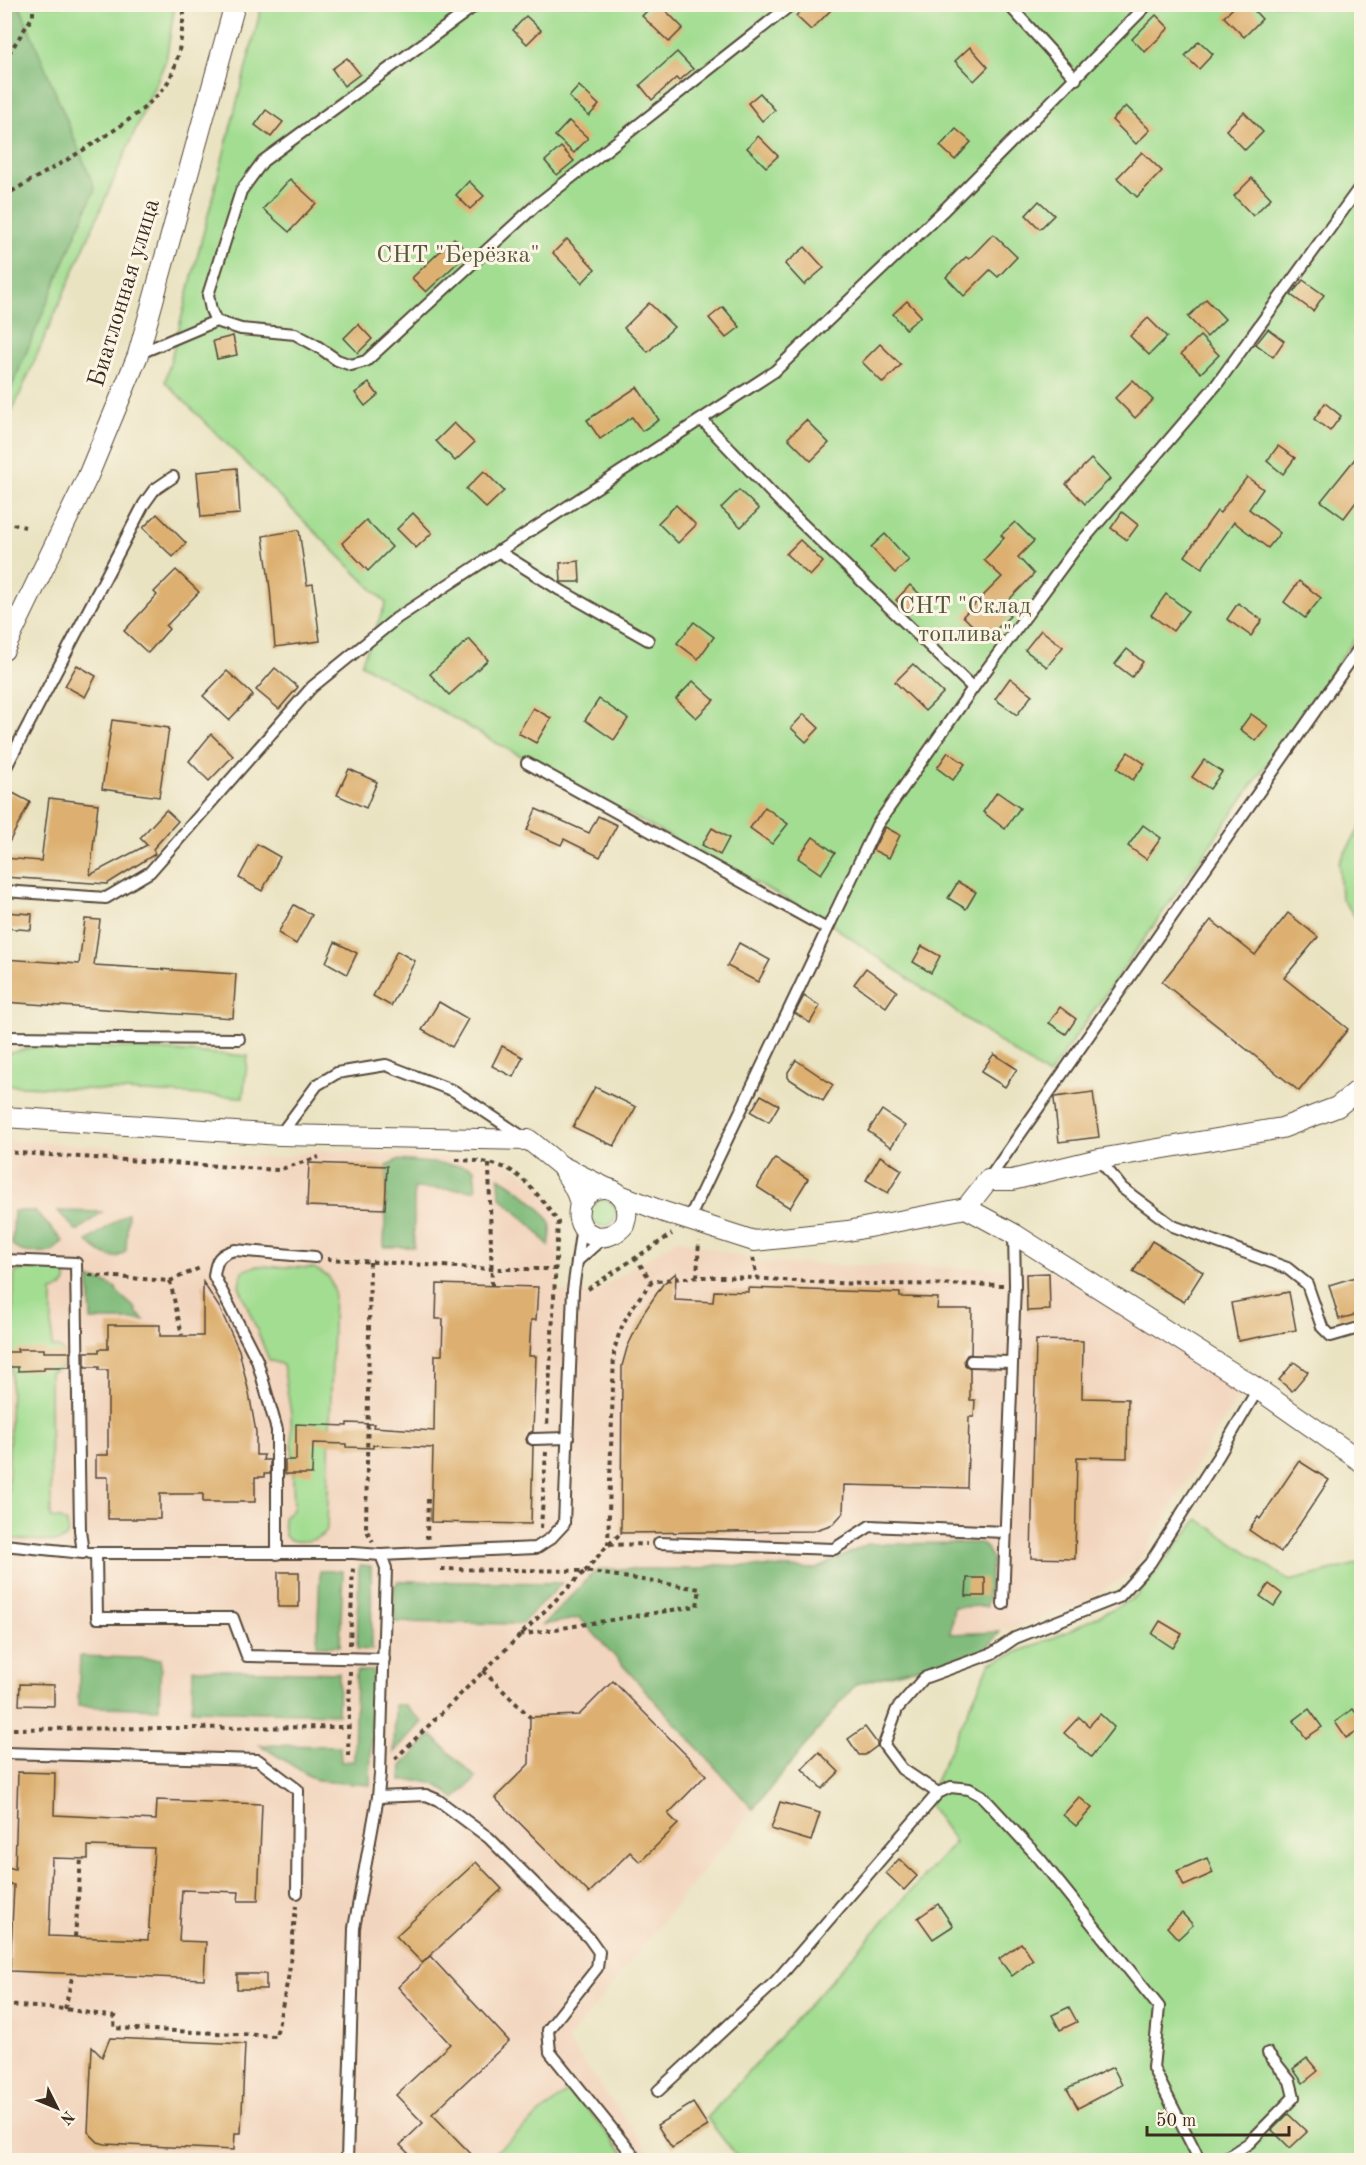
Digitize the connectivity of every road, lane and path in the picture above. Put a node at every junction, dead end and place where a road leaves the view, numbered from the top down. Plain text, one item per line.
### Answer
1 (33, 4) edge
2 (186, 4) edge
3 (236, 4) edge
4 (477, 4) edge
5 (792, 4) edge
6 (1008, 4) edge
7 (1148, 4) edge
8 (4, 61) edge
9 (1076, 79) junction
10 (1362, 184) edge
11 (4, 196) edge
12 (216, 321) junction
13 (138, 355) junction
14 (702, 420) junction
15 (173, 477) dead end
16 (4, 522) edge
17 (25, 527) dead end
18 (498, 551) junction
19 (648, 640) dead end
20 (1362, 644) edge
21 (4, 650) edge
22 (973, 688) junction
23 (527, 763) dead end
24 (4, 771) edge
25 (4, 891) edge
26 (827, 929) junction
27 (4, 1037) edge
28 (239, 1039) dead end
29 (1362, 1087) edge
30 (4, 1117) edge
31 (280, 1135) junction
32 (529, 1140) junction
33 (4, 1152) edge
34 (328, 1156) dead end
35 (446, 1159) dead end
36 (1100, 1159) junction
37 (489, 1164) junction
38 (561, 1166) junction
39 (988, 1180) junction
40 (613, 1191) junction
41 (580, 1203) junction
42 (966, 1208) junction
43 (664, 1212) junction
44 (624, 1225) junction
45 (582, 1226) junction
46 (685, 1230) junction
47 (1014, 1234) junction
48 (604, 1237) junction
49 (745, 1253) dead end
50 (315, 1257) joint
51 (635, 1257) junction
52 (4, 1260) edge
53 (577, 1261) junction
54 (215, 1262) junction
55 (370, 1262) junction
56 (491, 1269) junction
57 (556, 1269) junction
58 (76, 1274) junction
59 (697, 1277) junction
60 (757, 1278) junction
61 (170, 1281) junction
62 (652, 1282) junction
63 (833, 1283) junction
64 (1015, 1285) junction
65 (492, 1286) dead end
66 (555, 1289) junction
67 (573, 1290) junction
68 (832, 1290) dead end
69 (1362, 1326) edge
70 (183, 1335) dead end
71 (970, 1361) dead end
72 (1012, 1362) junction
73 (1258, 1389) junction
74 (547, 1438) junction
75 (568, 1438) junction
76 (533, 1439) dead end
77 (1362, 1462) edge
78 (428, 1499) dead end
79 (366, 1529) junction
80 (1004, 1532) junction
81 (621, 1533) dead end
82 (541, 1536) dead end
83 (438, 1537) dead end
84 (659, 1543) dead end
85 (4, 1545) edge
86 (83, 1552) junction
87 (353, 1553) junction
88 (96, 1554) junction
89 (277, 1554) junction
90 (381, 1556) junction
91 (1003, 1604) dead end
92 (519, 1635) junction
93 (350, 1657) junction
94 (384, 1659) junction
95 (483, 1671) junction
96 (530, 1716) dead end
97 (349, 1727) junction
98 (4, 1729) edge
99 (4, 1753) edge
100 (348, 1756) dead end
101 (380, 1774) junction
102 (938, 1793) junction
103 (378, 1797) junction
104 (81, 1859) dead end
105 (297, 1893) joint
106 (75, 1937) dead end
107 (73, 1973) dead end
108 (4, 2006) edge
109 (65, 2009) junction
110 (1268, 2053) dead end
111 (658, 2091) dead end
112 (347, 2160) edge
113 (637, 2160) edge
114 (1197, 2160) edge
115 (1223, 2160) edge

1 - 8 path
2 - 11 path
3 - 13 street, Биатлонная улица
4 - 12 lane
5 - 12 lane
6 - 9 lane
7 - 9 lane
9 - 14 lane
10 - 22 lane
12 - 13 lane
13 - 21 street, Биатлонная улица
14 - 18 lane
14 - 22 lane
15 - 24 lane
16 - 17 path
18 - 19 lane
18 - 25 lane
20 - 39 lane
22 - 26 lane
23 - 26 lane
26 - 46 lane
27 - 28 lane
29 - 36 street
30 - 31 street
31 - 32 street
31 - 32 lane
32 - 38 street
33 - 34 path
35 - 37 path
36 - 39 street
36 - 69 lane
37 - 56 path
37 - 57 path
38 - 40 street
38 - 41 street
39 - 42 street
40 - 41 street
40 - 43 street
40 - 44 street
41 - 45 street
42 - 46 street
42 - 47 street
43 - 44 street
43 - 46 street
44 - 48 street
45 - 48 street
45 - 53 lane
46 - 51 path
46 - 59 path
47 - 64 lane
47 - 73 street
48 - 53 lane
49 - 60 path
50 - 54 lane
50 - 55 path
51 - 62 path
51 - 67 path
52 - 58 lane
53 - 67 lane
54 - 61 path
54 - 89 lane
55 - 56 path
55 - 79 path
56 - 57 path
56 - 65 path
57 - 66 path
58 - 61 path
58 - 86 lane
59 - 60 path
59 - 62 path
60 - 63 path
61 - 70 path
62 - 81 path
63 - 64 path
63 - 68 path
64 - 72 lane
66 - 67 path
66 - 74 path
67 - 75 lane
71 - 72 lane
72 - 80 lane
73 - 77 street
73 - 102 lane
74 - 75 lane
74 - 76 lane
74 - 82 path
75 - 90 lane
78 - 83 path
79 - 87 path
79 - 90 path
80 - 84 lane
80 - 91 lane
85 - 86 lane
86 - 88 lane
87 - 89 lane
87 - 90 lane
87 - 93 path
88 - 89 lane
88 - 93 lane
90 - 94 lane
92 - 92 path
92 - 95 path
93 - 94 lane
93 - 97 path
94 - 101 lane
95 - 96 path
95 - 101 path
97 - 98 path
97 - 100 path
99 - 105 lane
101 - 103 lane
102 - 111 lane
102 - 114 lane
103 - 112 lane
103 - 113 lane
104 - 106 path
105 - 109 path
107 - 109 path
108 - 109 path
110 - 115 lane

